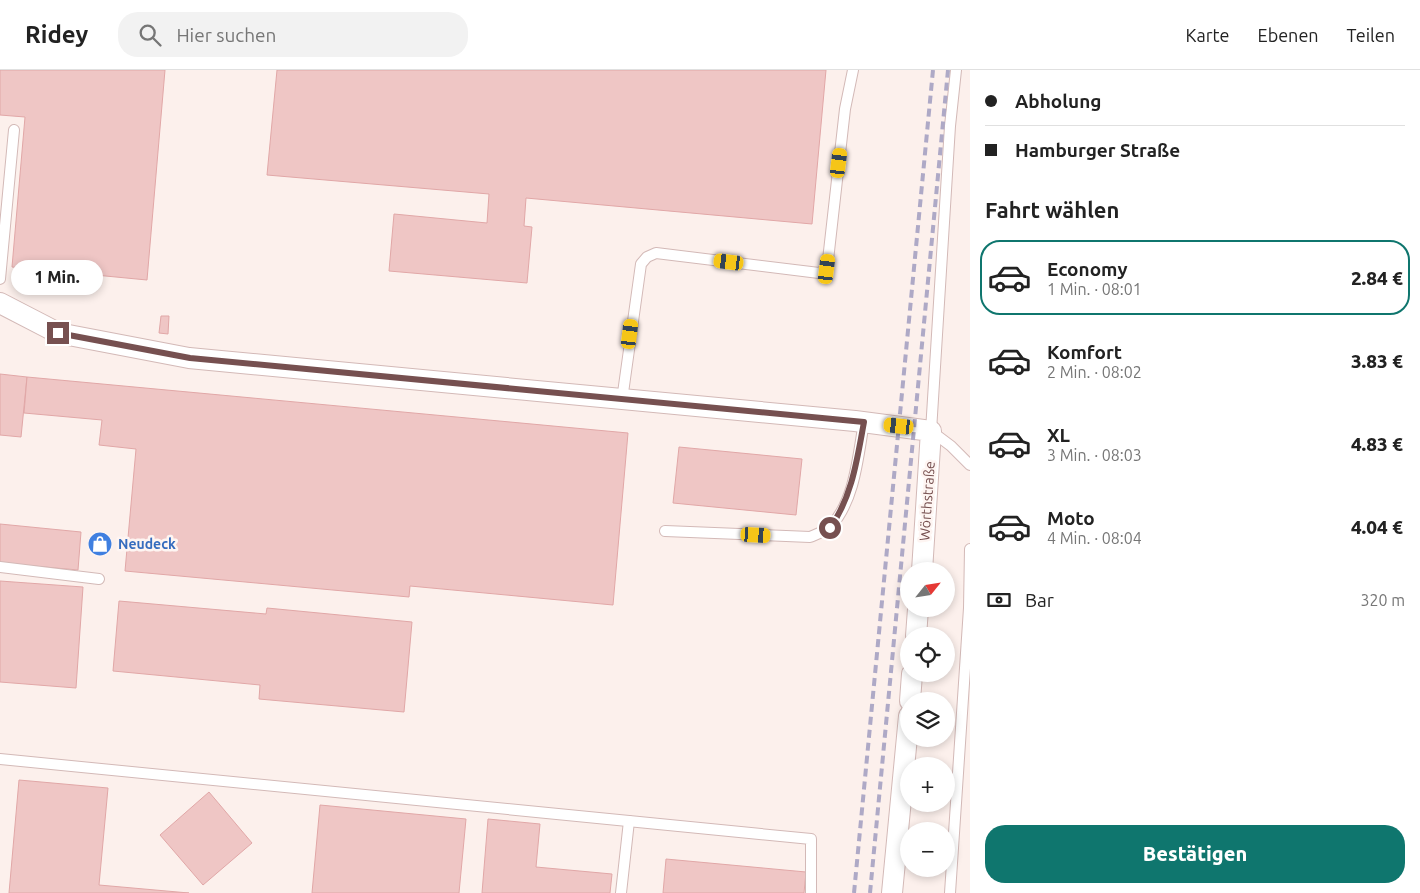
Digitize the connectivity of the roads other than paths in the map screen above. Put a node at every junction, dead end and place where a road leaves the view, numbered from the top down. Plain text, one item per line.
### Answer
1 (853, 70) edge
2 (956, 70) edge
3 (14, 130) dead end
4 (0, 279) edge
5 (0, 303) edge
6 (622, 400) junction
7 (864, 422) junction
8 (931, 431) junction
9 (970, 465) edge
10 (665, 531) dead end
11 (970, 549) edge
12 (923, 562) edge
13 (0, 567) edge
14 (99, 579) dead end
15 (906, 747) edge
16 (0, 759) edge
17 (628, 822) junction
18 (621, 893) edge
19 (810, 893) edge
20 (892, 893) edge
21 (950, 893) edge

1 - 6 lane
2 - 8 lane
3 - 4 lane
5 - 6 street
6 - 7 street
7 - 8 street
7 - 10 lane
8 - 9 lane
8 - 12 street, Wörthstraße
11 - 21 lane
13 - 14 lane
15 - 20 street
16 - 17 lane
17 - 18 lane
17 - 19 lane

